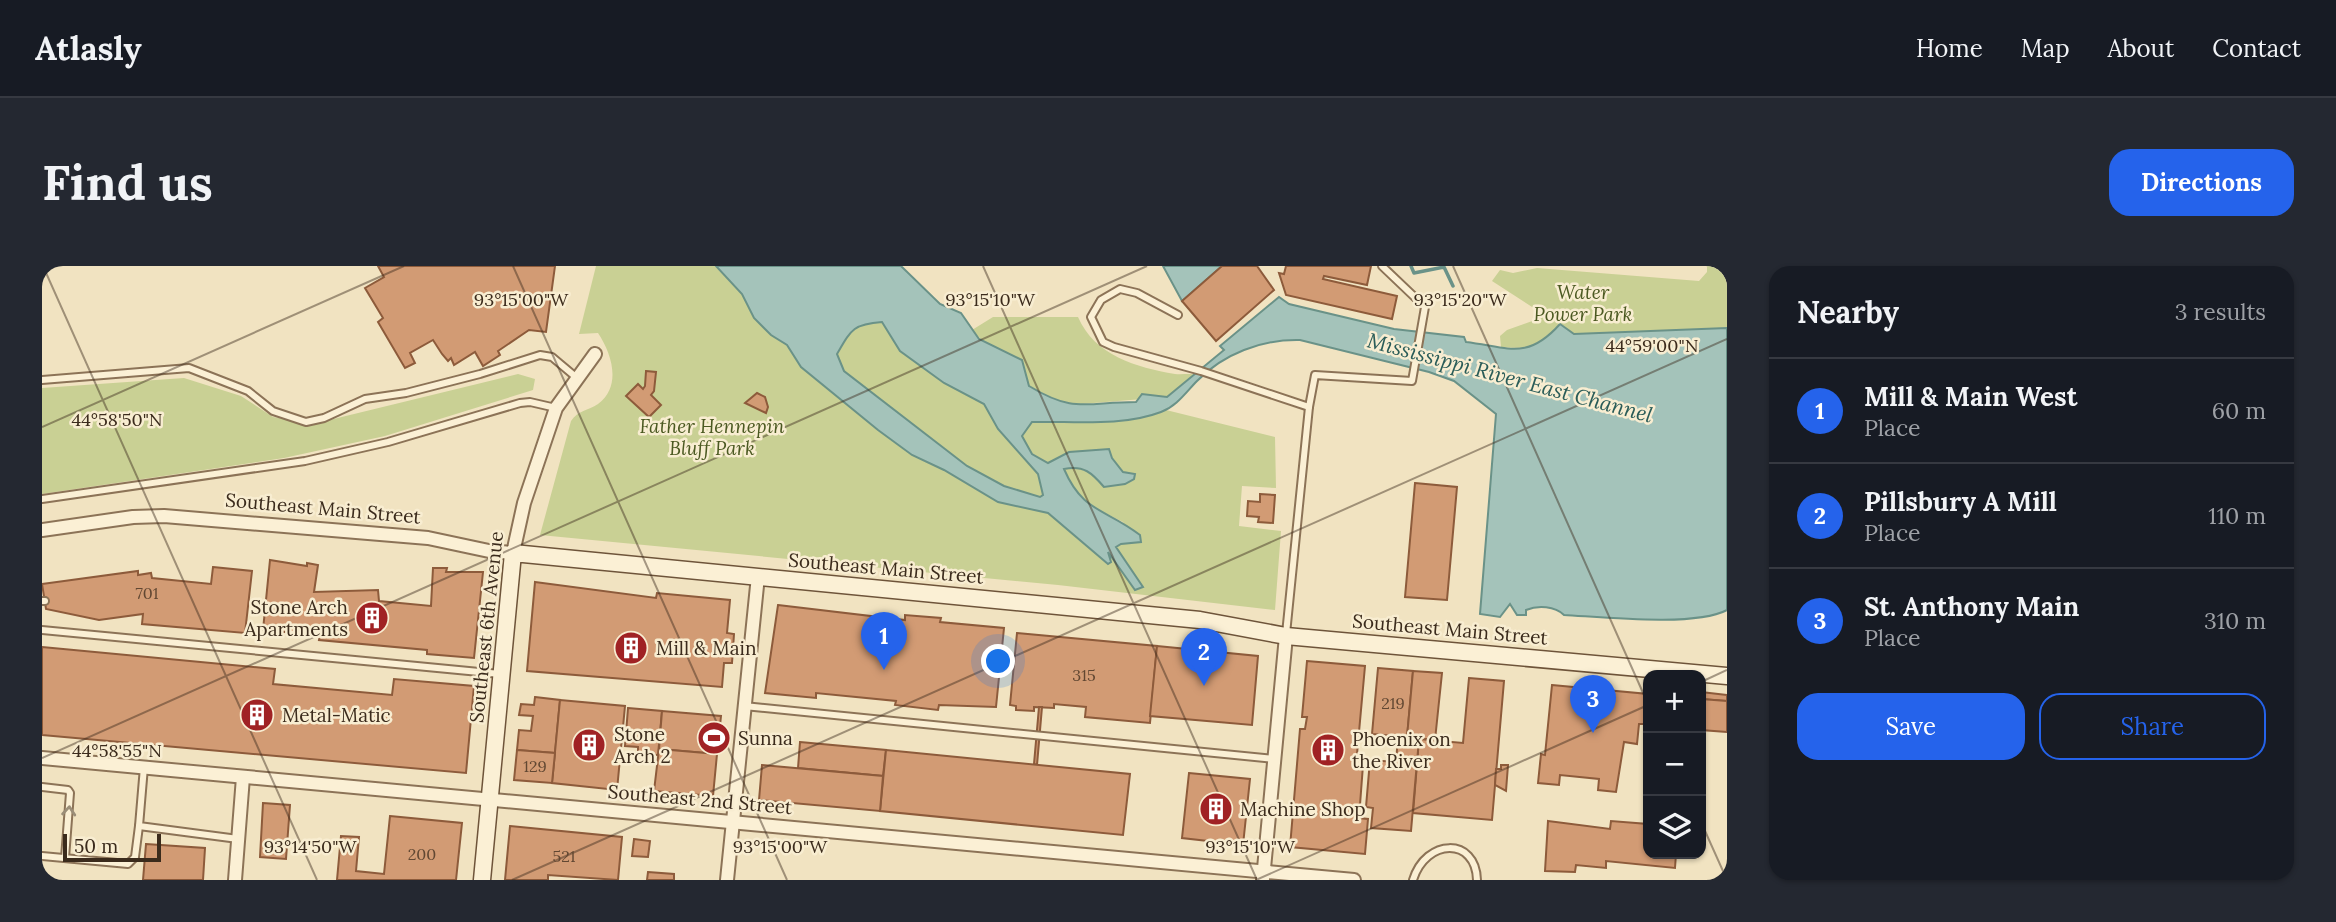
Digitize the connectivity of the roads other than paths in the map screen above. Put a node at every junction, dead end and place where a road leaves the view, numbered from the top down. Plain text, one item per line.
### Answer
1 (1382, 266) edge
2 (1178, 315) dead end
3 (595, 354) dead end
4 (577, 378) junction
5 (42, 380) edge
6 (1309, 407) junction
7 (556, 408) junction
8 (42, 499) edge
9 (42, 530) edge
10 (513, 552) junction
11 (758, 576) junction
12 (42, 630) edge
13 (1286, 636) junction
14 (501, 674) junction
15 (1727, 676) edge
16 (744, 706) junction
17 (42, 758) edge
18 (1274, 760) junction
19 (144, 767) junction
20 (243, 777) junction
21 (42, 788) edge
22 (489, 799) junction
23 (732, 822) junction
24 (139, 826) junction
25 (238, 839) junction
26 (42, 856) edge
27 (65, 858) junction
28 (1263, 876) edge
29 (234, 880) edge
30 (482, 880) edge
31 (727, 880) edge
32 (1354, 880) edge
33 (1413, 880) edge
34 (1477, 880) edge

1 - 6 lane
2 - 6 lane
3 - 4 street, Southeast 6th Avenue
4 - 5 lane
4 - 7 street, Southeast 6th Avenue
6 - 13 lane
7 - 8 lane
7 - 10 street, Southeast 6th Avenue
9 - 10 street, Southeast Main Street
10 - 11 street, Southeast Main Street
10 - 14 street, Southeast 6th Avenue
11 - 13 street, Southeast Main Street
11 - 16 street
12 - 14 lane
13 - 15 street, Southeast Main Street
13 - 18 street
14 - 22 street, Southeast 6th Avenue
16 - 18 lane
16 - 23 street
17 - 19 street, Southeast 2nd Street
18 - 28 street
19 - 20 street, Southeast 2nd Street
19 - 24 lane
20 - 22 street, Southeast 2nd Street
20 - 25 street
27 -> 21 lane
22 - 23 street, Southeast 2nd Street
22 - 30 street, Southeast 6th Avenue
23 - 28 street, Southeast 2nd Street
23 - 31 street
24 - 25 lane
24 - 27 lane
25 - 29 street
26 - 27 lane
28 - 32 street, Southeast 2nd Street
33 - 34 lane

